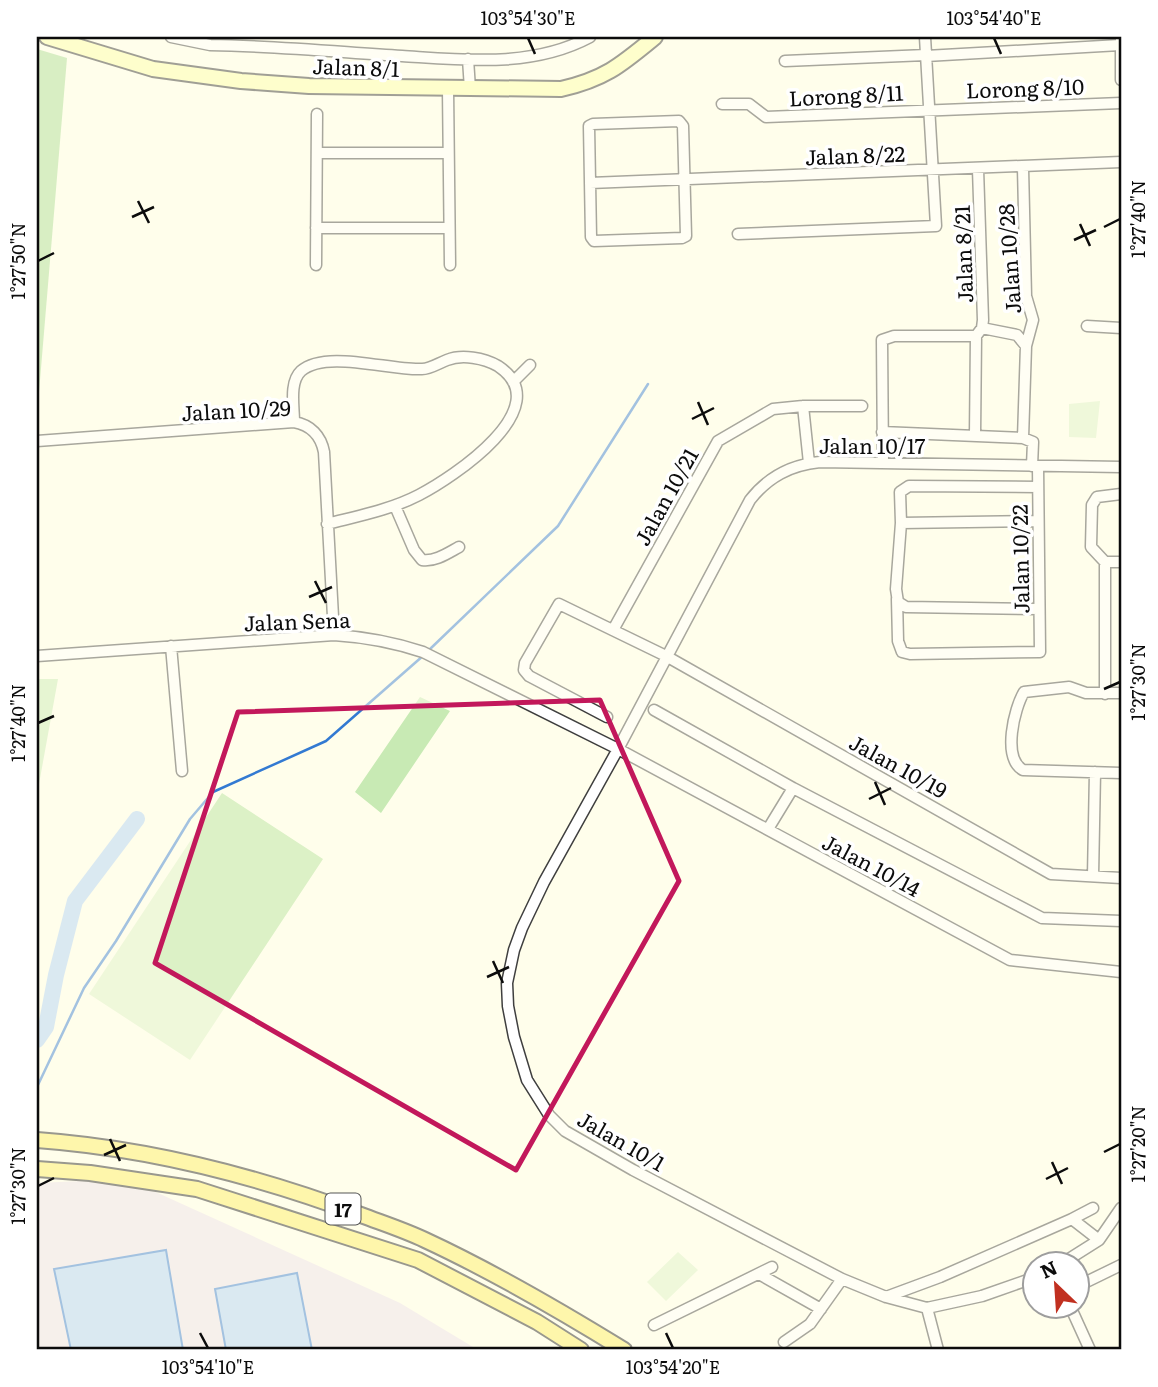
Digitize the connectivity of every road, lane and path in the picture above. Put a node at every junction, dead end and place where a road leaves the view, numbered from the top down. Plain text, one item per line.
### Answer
1 (50, 37) edge
2 (171, 37) edge
3 (590, 37) edge
4 (655, 37) edge
5 (925, 37) edge
6 (1120, 41) edge
7 (926, 56) junction
8 (468, 60) junction
9 (785, 61) dead end
10 (1121, 80) edge
11 (448, 89) junction
12 (470, 89) junction
13 (1121, 103) edge
14 (722, 104) dead end
15 (929, 109) junction
16 (317, 114) dead end
17 (317, 153) junction
18 (449, 153) junction
19 (1121, 162) edge
20 (1023, 168) junction
21 (978, 169) junction
22 (933, 171) junction
23 (684, 179) junction
24 (590, 183) junction
25 (316, 228) junction
26 (449, 228) junction
27 (738, 234) dead end
28 (316, 265) dead end
29 (450, 265) dead end
30 (1087, 326) dead end
31 (1121, 328) edge
32 (979, 332) junction
33 (1026, 346) junction
34 (530, 365) dead end
35 (513, 382) junction
36 (803, 406) junction
37 (862, 406) dead end
38 (294, 422) junction
39 (882, 432) junction
40 (975, 435) junction
41 (1023, 438) junction
42 (37, 441) edge
43 (809, 463) junction
44 (883, 463) junction
45 (1035, 466) junction
46 (1121, 467) edge
47 (1038, 486) junction
48 (1121, 494) edge
49 (395, 506) junction
50 (1038, 521) junction
51 (901, 523) junction
52 (327, 524) junction
53 (458, 547) dead end
54 (1105, 562) junction
55 (1121, 562) edge
56 (897, 597) junction
57 (1039, 609) junction
58 (612, 630) junction
59 (334, 635) junction
60 (171, 646) junction
61 (37, 656) edge
62 (666, 656) junction
63 (1121, 693) edge
64 (1105, 694) junction
65 (654, 710) dead end
66 (607, 717) dead end
67 (618, 749) junction
68 (182, 771) dead end
69 (1095, 772) junction
70 (1121, 773) edge
71 (793, 788) junction
72 (768, 829) junction
73 (1093, 876) junction
74 (1121, 878) edge
75 (1121, 921) edge
76 (1121, 972) edge
77 (37, 1140) edge
78 (37, 1169) edge
79 (1121, 1208) edge
80 (1093, 1209) dead end
81 (1072, 1219) junction
82 (1099, 1240) junction
83 (1084, 1250) edge
84 (1121, 1265) edge
85 (772, 1267) dead end
86 (758, 1274) junction
87 (842, 1279) junction
88 (1092, 1279) edge
89 (1021, 1282) edge
90 (886, 1297) junction
91 (927, 1308) junction
92 (821, 1309) junction
93 (1076, 1320) edge
94 (654, 1325) dead end
95 (784, 1342) dead end
96 (938, 1349) edge
97 (581, 1350) edge
98 (624, 1350) edge
99 (1090, 1350) edge

1 - 11 street, Jalan 8/1
2 - 8 street
3 - 8 street
4 - 12 street, Jalan 8/1
5 - 7 street
6 - 7 street, Lorong 8/11
6 - 10 street
7 - 9 street, Lorong 8/11
7 - 15 street
8 - 12 street
11 - 12 street, Jalan 8/1
11 - 18 street
13 - 15 street, Lorong 8/10
14 - 15 street, Lorong 8/11
15 - 22 street
16 - 17 street
17 - 18 street
17 - 25 street
18 - 26 street
19 - 20 street, Jalan 8/22
20 - 21 street, Jalan 8/22
20 - 33 street, Jalan 10/28
21 - 22 street, Jalan 8/22
21 - 32 street, Jalan 8/21
22 - 23 street, Jalan 8/22
22 - 27 street
23 - 24 street, Jalan 8/22
23 - 24 street
23 - 24 street
25 - 26 street
25 - 28 street
26 - 29 street
30 - 31 street
32 - 33 street
32 - 39 street
32 - 40 street, Jalan 8/21
33 - 41 street, Jalan 10/28
34 - 35 street
35 - 38 street
35 - 49 street
36 - 37 street, Jalan 10/21
36 - 43 street
36 - 58 street, Jalan 10/21
38 - 42 street, Jalan 10/29
38 - 52 street, Jalan 10/29
39 - 40 street
39 - 44 street
40 - 41 street
41 - 45 street, Jalan 10/28
43 - 44 street, Jalan 10/17
43 - 62 street, Jalan 10/17
44 - 45 street, Jalan 10/17
45 - 46 street, Jalan 10/17
45 - 47 street, Jalan 10/22
47 - 50 street, Jalan 10/22
47 - 51 street
48 - 54 street
49 - 52 street
49 - 53 street
50 - 51 street
50 - 57 street, Jalan 10/22
51 - 56 street
52 - 59 street, Jalan 10/29
54 - 55 street
54 - 64 street
56 - 57 street
56 - 57 street, Jalan 10/22
58 - 62 street, Jalan 10/19
58 - 66 street, Jalan 10/19
59 - 60 street, Jalan Sena
59 - 67 street, Jalan Sena
60 - 61 street, Jalan Sena
60 - 68 street
62 - 67 street, Jalan 10/17
62 - 73 street, Jalan 10/19
63 - 64 street
64 - 69 street
65 - 71 street
67 - 72 street, Jalan 10/14
67 - 87 street, Jalan 10/1
69 - 70 street
69 - 73 street
71 - 72 street
71 - 75 street
72 - 76 street, Jalan 10/14
73 - 74 street, Jalan 10/19
77 - 98 main road, 17
78 - 97 main road, 17
79 - 82 street
80 - 81 street
81 - 82 street
81 - 90 street
82 - 83 street
84 - 88 street
85 - 86 street
86 - 92 street
86 - 94 street
87 - 90 street, Jalan 10/1
87 - 92 street
89 - 91 street, Jalan 10/1
90 - 91 street, Jalan 10/1
91 - 96 street
92 - 95 street
93 - 99 street

